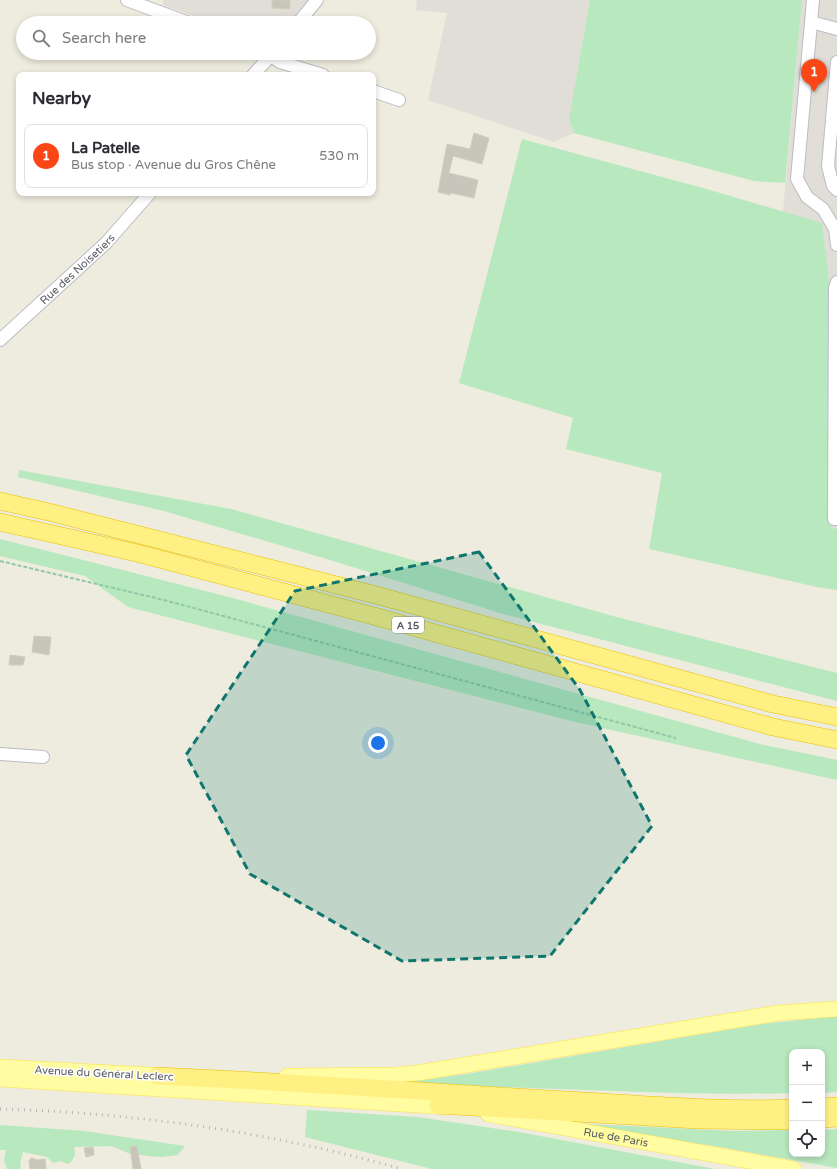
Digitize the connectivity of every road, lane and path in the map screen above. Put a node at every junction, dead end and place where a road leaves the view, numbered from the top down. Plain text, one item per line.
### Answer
1 (127, 0) edge
2 (317, 0) edge
3 (813, 0) edge
4 (170, 16) edge
5 (304, 16) edge
6 (810, 22) junction
7 (837, 29) edge
8 (265, 60) edge
9 (278, 60) edge
10 (837, 62) edge
11 (255, 72) edge
12 (313, 72) edge
13 (376, 92) edge
14 (400, 100) dead end
15 (837, 190) edge
16 (147, 196) edge
17 (837, 245) edge
18 (837, 282) edge
19 (0, 340) edge
20 (0, 501) edge
21 (837, 519) edge
22 (0, 522) edge
23 (0, 560) edge
24 (837, 717) edge
25 (676, 738) dead end
26 (837, 740) edge
27 (0, 754) edge
28 (43, 758) dead end
29 (837, 1009) edge
30 (0, 1067) edge
31 (156, 1076) junction
32 (0, 1079) edge
33 (438, 1105) junction
34 (837, 1106) edge
35 (825, 1107) edge
36 (789, 1108) edge
37 (837, 1118) edge
38 (825, 1119) edge
39 (789, 1121) edge
40 (794, 1169) edge

1 - 4 street
2 - 5 street
3 - 6 street
6 - 7 street
6 - 17 street
8 - 11 street
9 - 12 street
10 - 15 street
13 - 14 street
16 - 19 street, Rue des Noisetiers
18 - 21 street
20 - 24 highway, A 15
22 - 26 highway, A 15
23 - 25 path
27 - 28 street
29 - 31 main road, Avenue du Général Leclerc
30 - 31 main road, Avenue du Général Leclerc
31 - 36 highway
32 - 33 main road, Avenue du Général Leclerc
33 - 39 highway
33 - 40 main road, Rue de Paris
34 - 35 highway
37 - 38 highway

